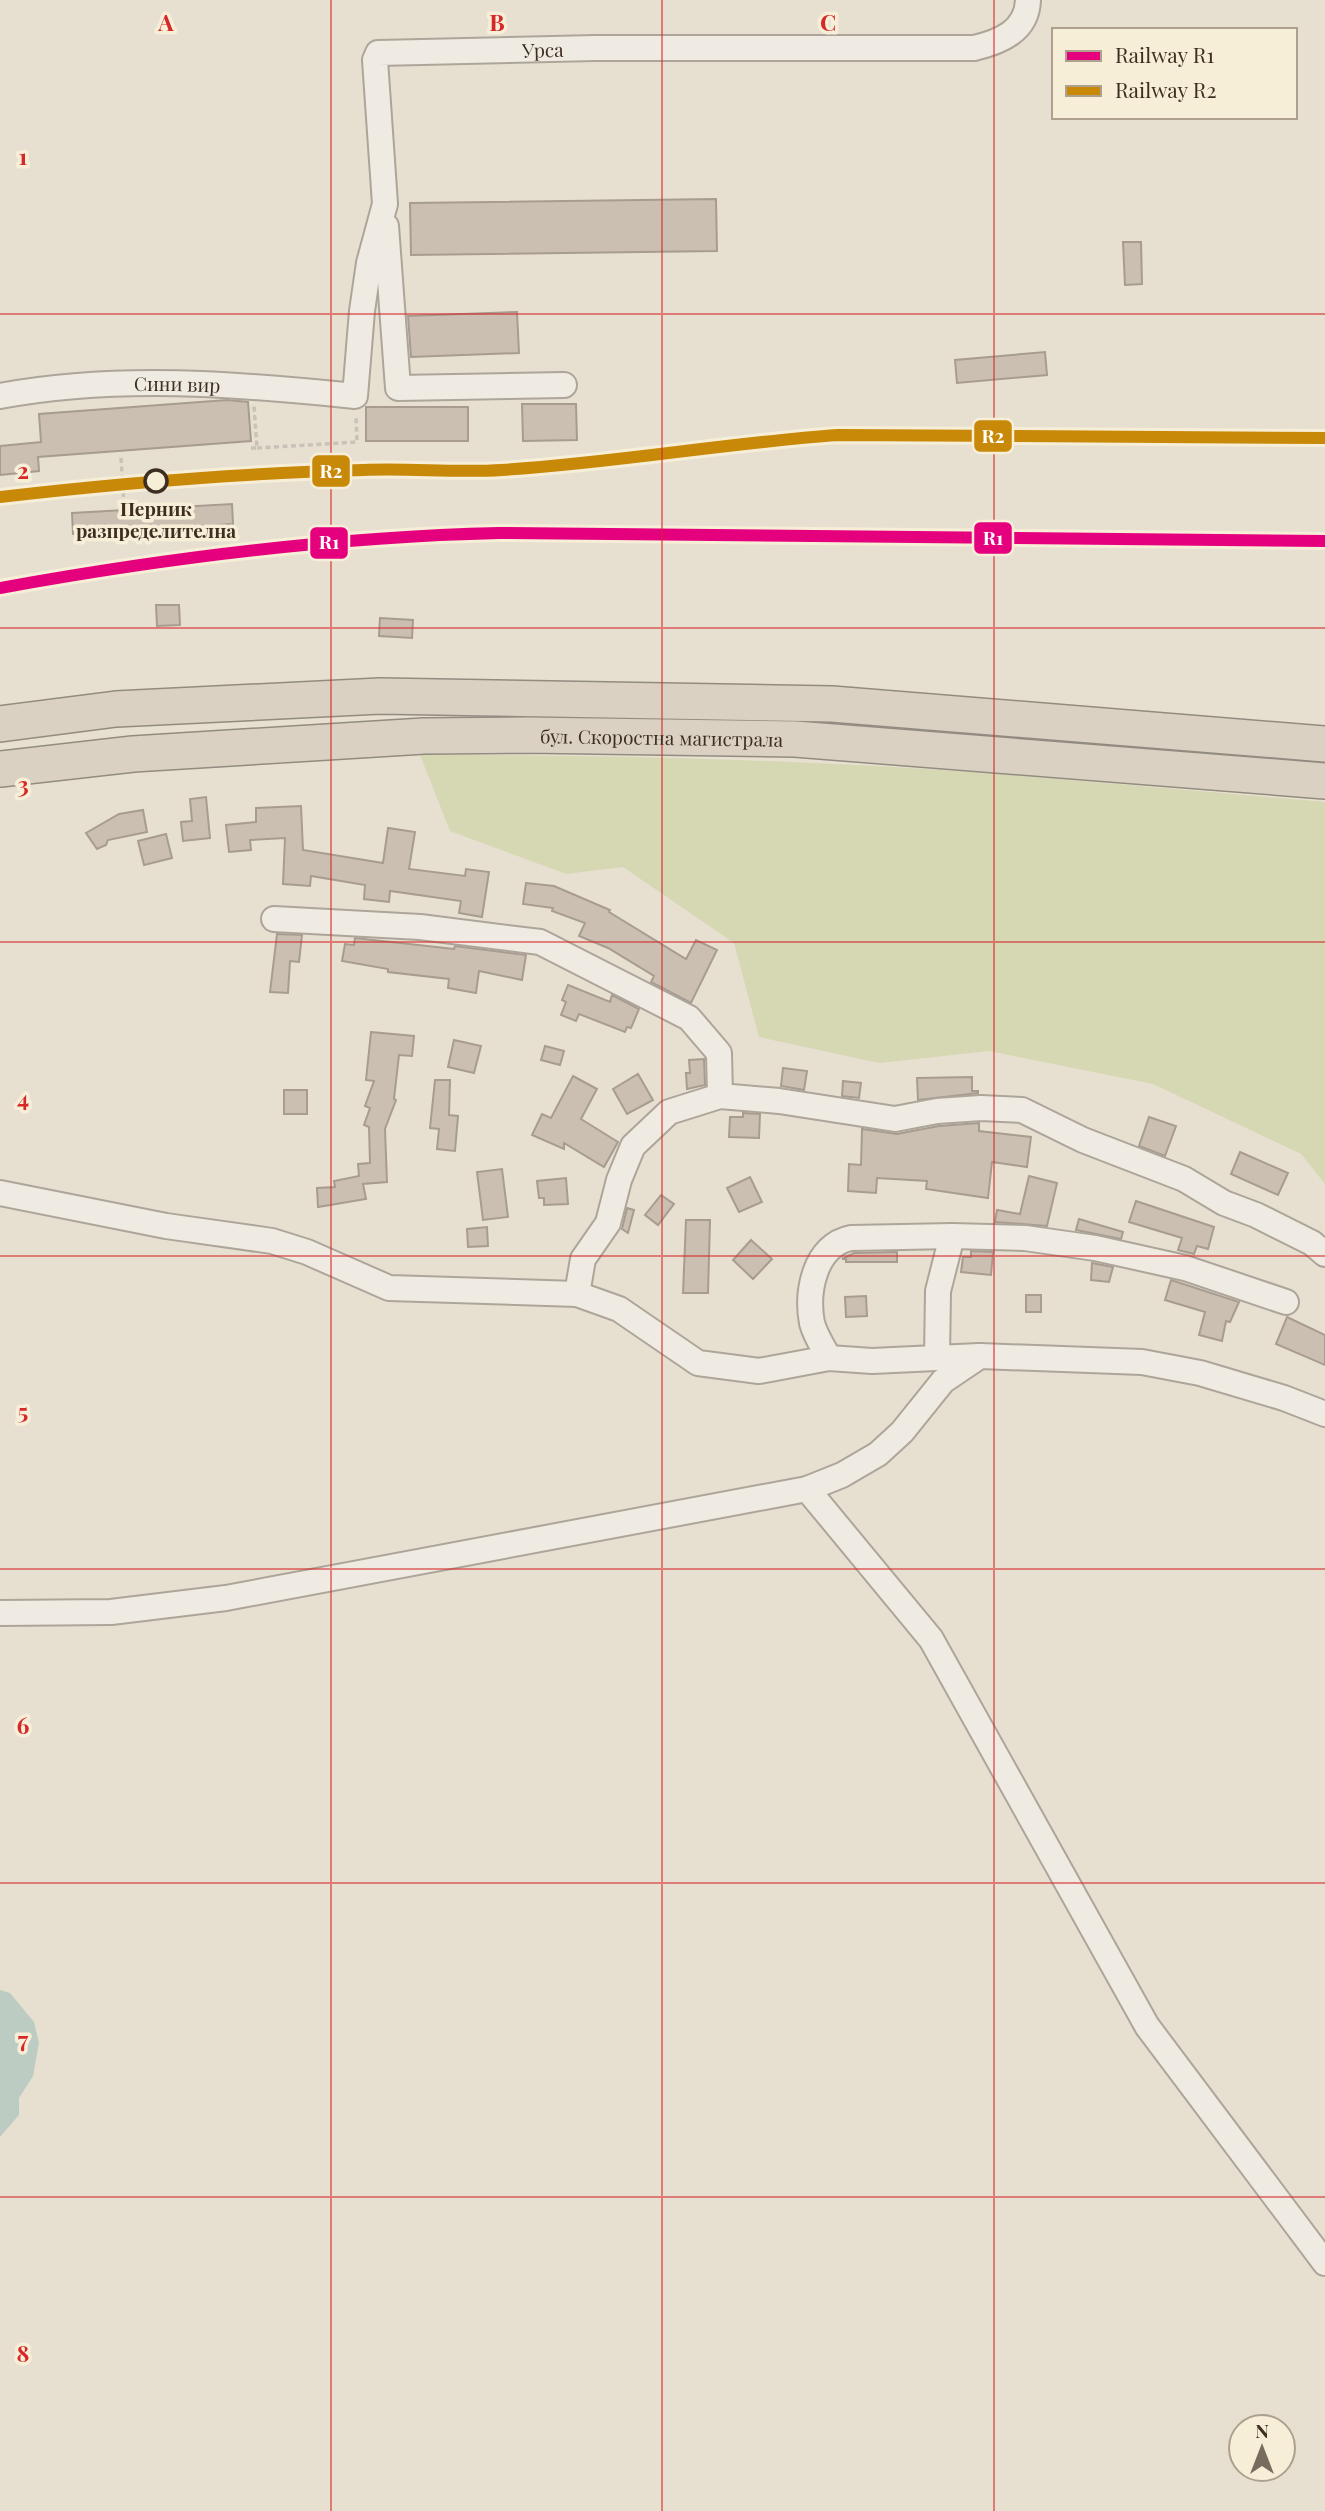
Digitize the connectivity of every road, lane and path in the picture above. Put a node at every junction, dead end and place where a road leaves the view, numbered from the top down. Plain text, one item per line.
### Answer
1 (1028, 0) edge
2 (385, 204) junction
3 (564, 385) dead end
4 (0, 396) edge
5 (356, 406) junction
6 (254, 411) dead end
7 (257, 447) junction
8 (251, 448) dead end
9 (121, 458) dead end
10 (125, 521) dead end
11 (0, 724) edge
12 (1325, 744) edge
13 (0, 769) edge
14 (1325, 781) edge
15 (274, 919) dead end
16 (720, 1096) junction
17 (0, 1193) edge
18 (951, 1236) junction
19 (1325, 1254) edge
20 (577, 1294) junction
21 (1286, 1302) dead end
22 (980, 1356) junction
23 (829, 1358) junction
24 (937, 1358) junction
25 (1325, 1414) edge
26 (807, 1489) junction
27 (0, 1613) edge
28 (1325, 2263) edge

1 - 2 street, Урса
2 - 3 street
2 - 5 street, Урса
4 - 5 street, Сини вир
5 - 7 path
6 - 7 path
7 - 8 path
9 - 10 path
11 - 12 highway, бул. Скоростна магистрала
13 - 14 highway, бул. Скоростна магистрала
15 - 16 street
16 - 19 street
16 - 20 street
17 - 20 street
18 - 21 street
18 - 23 street
18 - 24 street
20 - 23 street
22 - 24 street
22 - 25 street
22 - 26 street
23 - 24 street
26 - 27 street
26 - 28 street

